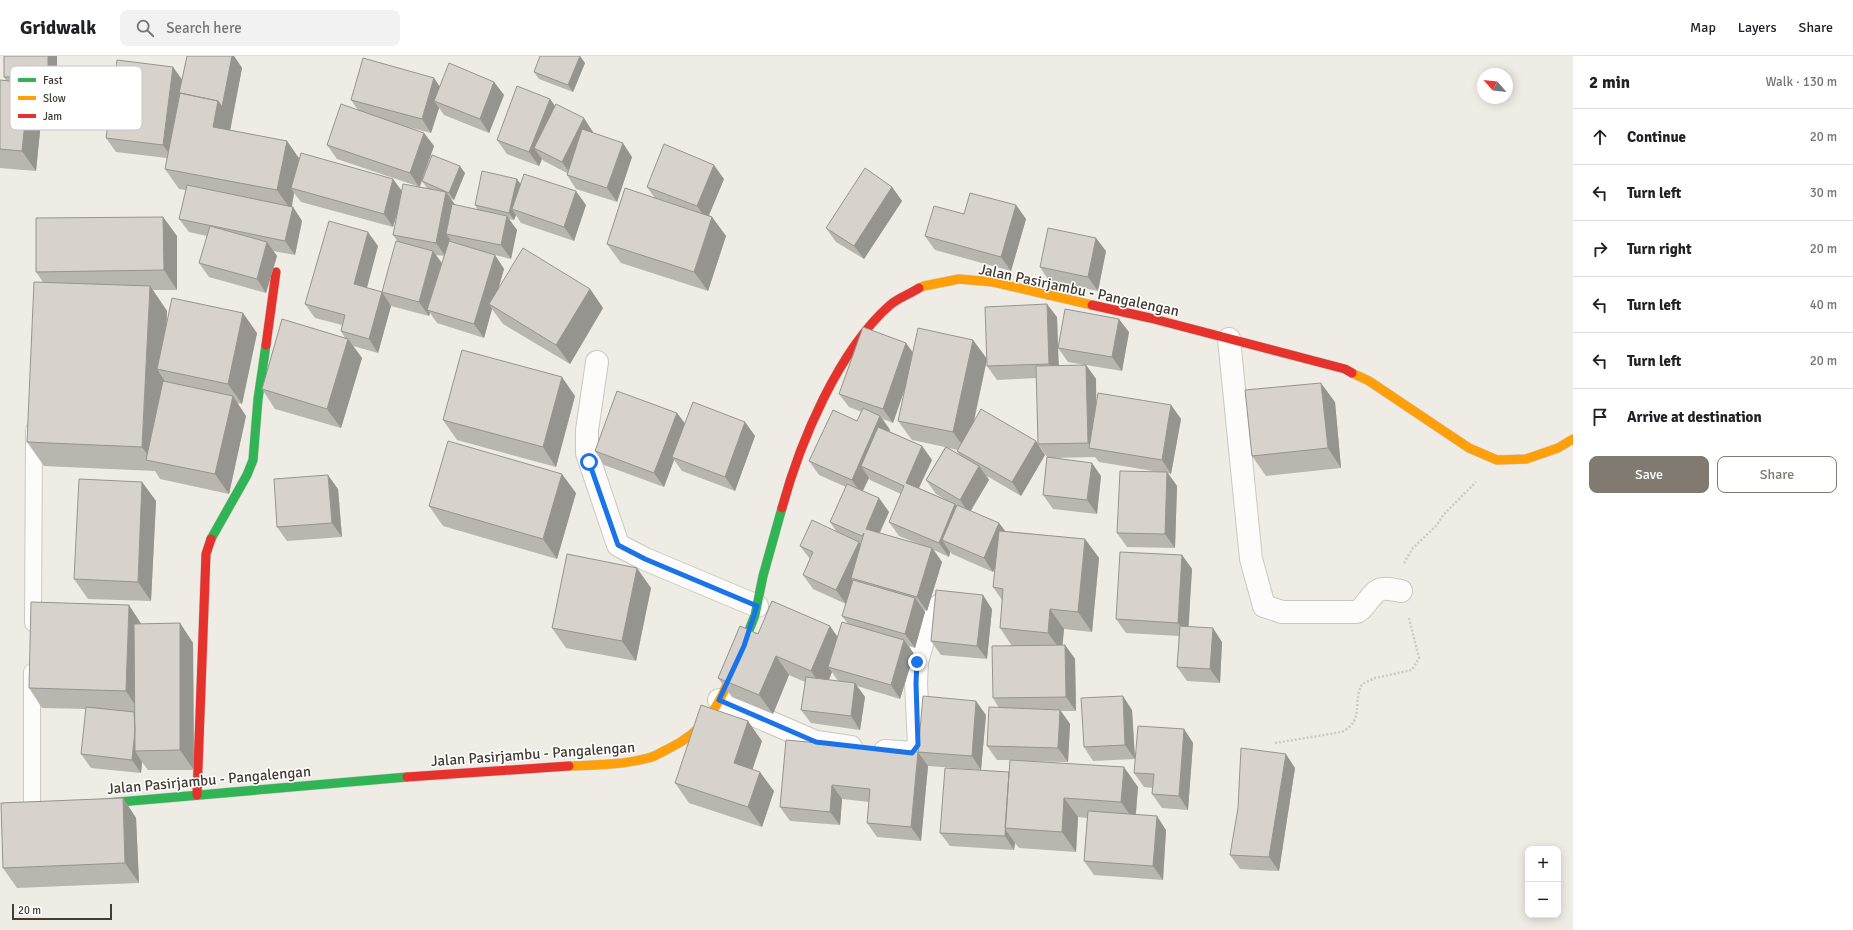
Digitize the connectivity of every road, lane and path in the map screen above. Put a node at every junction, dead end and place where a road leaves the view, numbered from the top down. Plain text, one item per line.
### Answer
1 (276, 272) dead end
2 (1229, 339) junction
3 (597, 362) dead end
4 (34, 415) edge
5 (1573, 439) edge
6 (1480, 478) dead end
7 (1401, 591) junction
8 (940, 605) edge
9 (757, 606) junction
10 (32, 635) edge
11 (32, 659) edge
12 (719, 700) junction
13 (1275, 744) dead end
14 (197, 795) junction
15 (86, 805) edge
16 (32, 809) edge

1 - 14 main road
2 - 5 main road, Jalan Pasirjambu - Pangalengan
2 - 7 street
2 - 9 main road, Jalan Pasirjambu - Pangalengan
3 - 9 street
4 - 10 lane
6 - 7 path
7 - 13 path
8 - 12 street
9 - 12 main road, Jalan Pasirjambu - Pangalengan
11 - 16 lane
12 - 14 main road, Jalan Pasirjambu - Pangalengan
14 - 15 main road, Jalan Pasirjambu - Pangalengan

